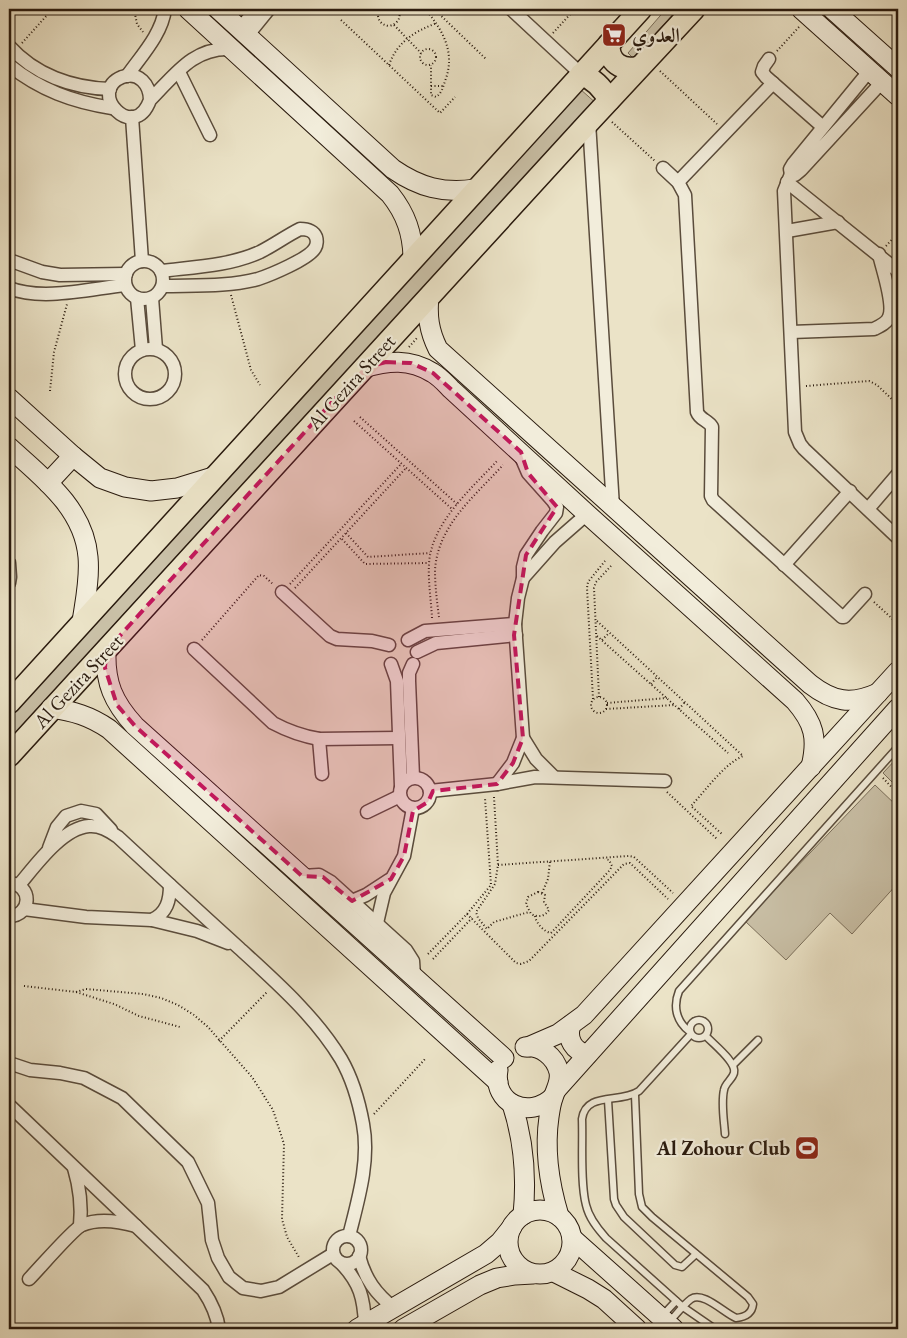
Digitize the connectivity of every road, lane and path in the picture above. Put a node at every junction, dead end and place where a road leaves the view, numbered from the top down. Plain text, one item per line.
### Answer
1 (134, 9) edge
2 (165, 9) edge
3 (188, 9) edge
4 (218, 9) edge
5 (257, 9) edge
6 (269, 9) edge
7 (375, 9) edge
8 (398, 9) edge
9 (425, 9) edge
10 (434, 9) edge
11 (511, 9) edge
12 (575, 9) edge
13 (641, 9) edge
14 (694, 9) edge
15 (832, 9) edge
16 (379, 10) edge
17 (805, 12) edge
18 (49, 13) dead end
19 (341, 20) dead end
20 (437, 23) junction
21 (394, 25) junction
22 (243, 32) junction
23 (406, 38) junction
24 (152, 41) junction
25 (545, 41) junction
26 (609, 44) junction
27 (232, 49) junction
28 (10, 52) edge
29 (421, 53) junction
30 (769, 59) joint
31 (487, 60) dead end
32 (643, 63) junction
33 (9, 65) edge
34 (389, 65) junction
35 (431, 66) junction
36 (898, 68) edge
37 (179, 72) junction
38 (581, 74) junction
39 (127, 76) junction
40 (876, 76) junction
41 (773, 84) junction
42 (431, 86) junction
43 (443, 86) junction
44 (110, 89) junction
45 (898, 96) edge
46 (455, 97) dead end
47 (150, 100) junction
48 (112, 108) junction
49 (599, 110) junction
50 (132, 117) junction
51 (822, 127) junction
52 (726, 132) junction
53 (210, 135) dead end
54 (663, 168) joint
55 (393, 169) junction
56 (789, 178) junction
57 (678, 182) junction
58 (380, 184) junction
59 (475, 189) junction
60 (838, 222) junction
61 (787, 231) junction
62 (898, 233) edge
63 (879, 254) junction
64 (9, 260) edge
65 (413, 260) junction
66 (142, 261) junction
67 (161, 271) junction
68 (898, 271) edge
69 (126, 279) junction
70 (228, 283) junction
71 (163, 286) junction
72 (9, 288) edge
73 (70, 292) junction
74 (429, 296) junction
75 (137, 298) junction
76 (152, 298) junction
77 (429, 325) junction
78 (791, 332) junction
79 (142, 350) junction
80 (156, 350) junction
81 (396, 362) junction
82 (363, 368) junction
83 (464, 374) junction
84 (260, 385) dead end
85 (793, 387) junction
86 (452, 389) junction
87 (50, 392) dead end
88 (9, 398) edge
89 (898, 405) edge
90 (360, 417) dead end
91 (354, 422) dead end
92 (9, 447) edge
93 (521, 452) junction
94 (73, 456) junction
95 (498, 460) dead end
96 (401, 464) junction
97 (503, 466) dead end
98 (406, 468) junction
99 (898, 474) edge
100 (216, 476) junction
101 (48, 483) junction
102 (850, 491) junction
103 (457, 504) junction
104 (613, 508) junction
105 (452, 509) junction
106 (868, 509) junction
107 (587, 514) junction
108 (346, 533) junction
109 (341, 538) junction
110 (898, 538) edge
111 (431, 553) junction
112 (605, 561) dead end
113 (9, 563) edge
114 (428, 563) junction
115 (784, 565) junction
116 (611, 566) dead end
117 (523, 578) junction
118 (9, 583) edge
119 (588, 588) junction
120 (594, 588) junction
121 (865, 594) joint
122 (284, 595) junction
123 (82, 622) junction
124 (597, 622) junction
125 (898, 624) edge
126 (515, 629) junction
127 (436, 630) junction
128 (609, 633) junction
129 (597, 636) junction
130 (408, 640) junction
131 (602, 640) junction
132 (390, 644) junction
133 (194, 649) joint
134 (106, 651) junction
135 (417, 652) junction
136 (390, 664) junction
137 (412, 664) junction
138 (898, 670) edge
139 (657, 677) junction
140 (651, 684) junction
141 (810, 684) junction
142 (878, 693) junction
143 (599, 697) junction
144 (668, 698) junction
145 (593, 699) junction
146 (795, 700) junction
147 (685, 702) junction
148 (9, 703) edge
149 (607, 703) junction
150 (675, 705) junction
151 (51, 708) junction
152 (898, 708) edge
153 (606, 709) junction
154 (679, 709) junction
155 (135, 726) junction
156 (398, 738) junction
157 (523, 738) junction
158 (319, 739) junction
159 (121, 740) junction
160 (898, 747) edge
161 (728, 753) dead end
162 (9, 756) edge
163 (811, 767) junction
164 (876, 771) junction
165 (322, 774) dead end
166 (413, 777) junction
167 (554, 777) junction
168 (660, 781) joint
169 (492, 785) junction
170 (400, 791) junction
171 (430, 791) junction
172 (898, 794) edge
173 (691, 806) junction
174 (414, 808) junction
175 (687, 810) junction
176 (367, 812) dead end
177 (723, 835) dead end
178 (718, 840) dead end
179 (603, 858) junction
180 (550, 862) junction
181 (498, 865) junction
182 (302, 876) junction
183 (391, 879) junction
184 (14, 884) edge
185 (170, 885) junction
186 (542, 893) junction
187 (673, 893) dead end
188 (668, 899) dead end
189 (352, 901) junction
190 (24, 909) junction
191 (528, 912) junction
192 (467, 914) junction
193 (9, 916) edge
194 (535, 916) junction
195 (472, 918) junction
196 (152, 920) junction
197 (377, 923) junction
198 (240, 949) junction
199 (428, 954) dead end
200 (433, 959) dead end
201 (414, 976) junction
202 (277, 982) junction
203 (24, 986) dead end
204 (76, 992) junction
205 (571, 1025) junction
206 (180, 1027) dead end
207 (690, 1032) junction
208 (706, 1036) junction
209 (758, 1040) dead end
210 (219, 1041) junction
211 (488, 1043) junction
212 (528, 1046) junction
213 (588, 1054) junction
214 (426, 1058) dead end
215 (504, 1058) junction
216 (473, 1059) junction
217 (9, 1063) edge
218 (733, 1065) junction
219 (498, 1082) junction
220 (555, 1093) junction
221 (635, 1094) junction
222 (608, 1100) junction
223 (512, 1104) junction
224 (9, 1105) edge
225 (364, 1125) junction
226 (725, 1134) dead end
227 (73, 1166) junction
228 (559, 1216) junction
229 (517, 1221) junction
230 (80, 1226) junction
231 (138, 1227) junction
232 (349, 1236) junction
233 (572, 1238) junction
234 (696, 1254) junction
235 (360, 1256) junction
236 (481, 1256) junction
237 (337, 1258) junction
238 (603, 1266) junction
239 (306, 1270) junction
240 (554, 1272) junction
241 (533, 1274) junction
242 (29, 1279) dead end
243 (493, 1280) junction
244 (588, 1289) junction
245 (676, 1301) junction
246 (683, 1307) junction
247 (394, 1308) junction
248 (667, 1324) edge
249 (361, 1327) edge
250 (219, 1329) edge
251 (403, 1329) edge
252 (637, 1329) edge
253 (715, 1329) edge

1 - 24 path
2 - 24 street
3 - 27 street
4 - 22 street
5 - 22 street
6 - 22 street
7 - 16 path
8 - 21 path
9 - 20 path
10 - 31 path
11 - 25 street
12 - 25 path
13 - 26 main road, Al Gezira Street
14 - 32 main road, Al Gezira Street
15 - 36 street
16 - 21 path
17 - 30 path
17 - 40 street
18 - 28 path
19 - 34 path
20 - 23 path
20 - 43 path
21 - 23 path
22 - 55 street
23 - 29 path
23 - 34 path
24 - 39 street
25 - 38 street
26 - 32 main road
26 - 38 main road, Al Gezira Street
27 - 37 street
27 - 58 street
28 - 44 street
29 - 35 path
29 - 35 path
30 - 41 street
32 - 49 main road, Al Gezira Street
32 - 52 path
33 - 48 street
34 - 46 path
35 - 42 path
37 - 47 street
37 - 53 street
38 - 49 main road
38 - 59 main road, Al Gezira Street
39 - 44 street
39 - 47 street
40 - 45 street
40 - 51 street
40 - 56 street
41 - 51 street
41 - 52 street
42 - 43 path
42 - 43 path
44 - 48 street
47 - 50 street
48 - 50 street
49 - 54 path
49 - 74 main road, Al Gezira Street
49 - 104 street
50 - 66 street
51 - 56 street
52 - 57 street
54 - 57 street
55 - 58 street
55 - 59 street
56 - 60 street
56 - 61 street
57 - 115 street
58 - 65 street
59 - 65 main road, Al Gezira Street
60 - 61 street
60 - 63 street
61 - 78 street
62 - 63 path
63 - 68 street
63 - 78 street
64 - 69 street
65 - 100 main road, Al Gezira Street
66 - 67 street
66 - 69 street
67 - 70 street
67 - 71 street
69 - 73 street
69 - 75 street
70 - 71 street
70 - 84 path
71 - 76 street
72 - 73 street
73 - 87 path
74 - 77 street
74 - 82 main road, Al Gezira Street
75 - 76 street
75 - 79 street
76 - 80 street
77 - 81 path
77 - 83 street
78 - 85 street
79 - 80 street
79 - 80 street
81 - 82 street
81 - 86 street
82 - 134 main road, Al Gezira Street
83 - 86 street
83 - 104 street
85 - 89 path
85 - 102 street
86 - 93 street
88 - 94 street
90 - 103 path
91 - 96 path
92 - 101 street
93 - 107 street
93 - 117 street
94 - 100 street
94 - 101 street
95 - 103 path
96 - 98 path
96 - 122 path
97 - 127 path
98 - 105 path
98 - 108 path
99 - 106 street
100 - 123 main road, Al Gezira Street
101 - 123 street
102 - 106 street
102 - 115 street
103 - 105 path
104 - 141 street
105 - 111 path
106 - 110 street
107 - 117 street
107 - 146 street
108 - 109 path
108 - 111 path
109 - 114 path
109 - 122 path
111 - 114 path
112 - 119 path
113 - 118 street
114 - 127 path
115 - 121 street
116 - 120 path
117 - 126 street
119 - 120 path
119 - 145 path
120 - 124 path
121 - 125 path
122 - 132 street
122 - 133 path
123 - 148 main road, Al Gezira Street
124 - 128 path
124 - 129 path
126 - 127 street
126 - 135 street
126 - 157 street
127 - 130 street
128 - 131 path
128 - 139 path
129 - 131 path
129 - 143 path
130 - 132 street
130 - 135 street
131 - 140 path
132 - 136 street
133 - 158 street
134 - 151 main road, Al Gezira Street
134 - 155 street
135 - 137 street
136 - 137 street
136 - 156 street
137 - 166 street
138 - 142 street
139 - 140 path
139 - 147 path
140 - 144 path
141 - 142 street
141 - 146 street
142 - 163 street
143 - 145 path
143 - 149 path
144 - 149 path
144 - 150 path
145 - 153 path
146 - 163 street
147 - 154 path
147 - 173 path
149 - 153 path
150 - 153 path
150 - 154 path
151 - 159 street
151 - 162 main road, Al Gezira Street
152 - 213 street
154 - 161 path
155 - 159 street
155 - 182 street
156 - 158 street
156 - 170 street
157 - 167 street
157 - 169 street
158 - 165 street
159 - 216 street
160 - 164 lane
163 - 205 street
164 - 172 path
164 - 207 lane
166 - 170 street
166 - 171 street
167 - 168 street
167 - 169 street
168 - 175 path
169 - 171 street
169 - 181 path
169 - 192 path
170 - 174 street
170 - 176 street
171 - 174 street
173 - 175 path
173 - 177 path
174 - 183 street
175 - 178 path
179 - 180 path
179 - 187 path
179 - 194 path
180 - 181 path
180 - 186 path
181 - 191 path
182 - 189 street
182 - 201 street
183 - 189 street
183 - 197 street
184 - 185 street
184 - 190 street
185 - 196 street
185 - 198 street
186 - 191 path
186 - 194 path
188 - 195 path
189 - 197 street
190 - 193 street
190 - 196 street
191 - 194 path
192 - 195 path
192 - 199 path
195 - 200 path
196 - 198 street
197 - 201 street
198 - 202 street
201 - 211 street
202 - 210 path
202 - 225 street
203 - 204 path
204 - 206 path
204 - 210 path
205 - 212 street
205 - 213 street
207 - 208 lane
207 - 208 lane
207 - 221 lane
208 - 218 lane
209 - 218 lane
210 - 239 path
211 - 215 street
211 - 216 street
212 - 215 street
212 - 220 street
213 - 220 street
214 - 225 path
215 - 219 street
216 - 219 street
217 - 239 street
218 - 226 lane
219 - 223 street
220 - 223 street
220 - 228 street
221 - 222 lane
221 - 234 lane
222 - 234 lane
222 - 245 lane
223 - 229 street
224 - 227 street
225 - 232 street
227 - 230 street
227 - 231 street
228 - 229 street
228 - 233 street
229 - 236 street
229 - 241 street
230 - 231 street
230 - 242 street
231 - 250 street
232 - 235 street
232 - 237 street
233 - 238 street
233 - 240 street
234 - 246 lane
235 - 237 street
235 - 247 street
236 - 243 street
236 - 247 street
237 - 239 street
237 - 249 street
238 - 244 street
238 - 248 street
240 - 241 street
240 - 244 street
241 - 243 street
243 - 251 street
244 - 252 street
245 - 246 lane
245 - 248 lane
246 - 248 lane
246 - 253 lane
247 - 249 street

